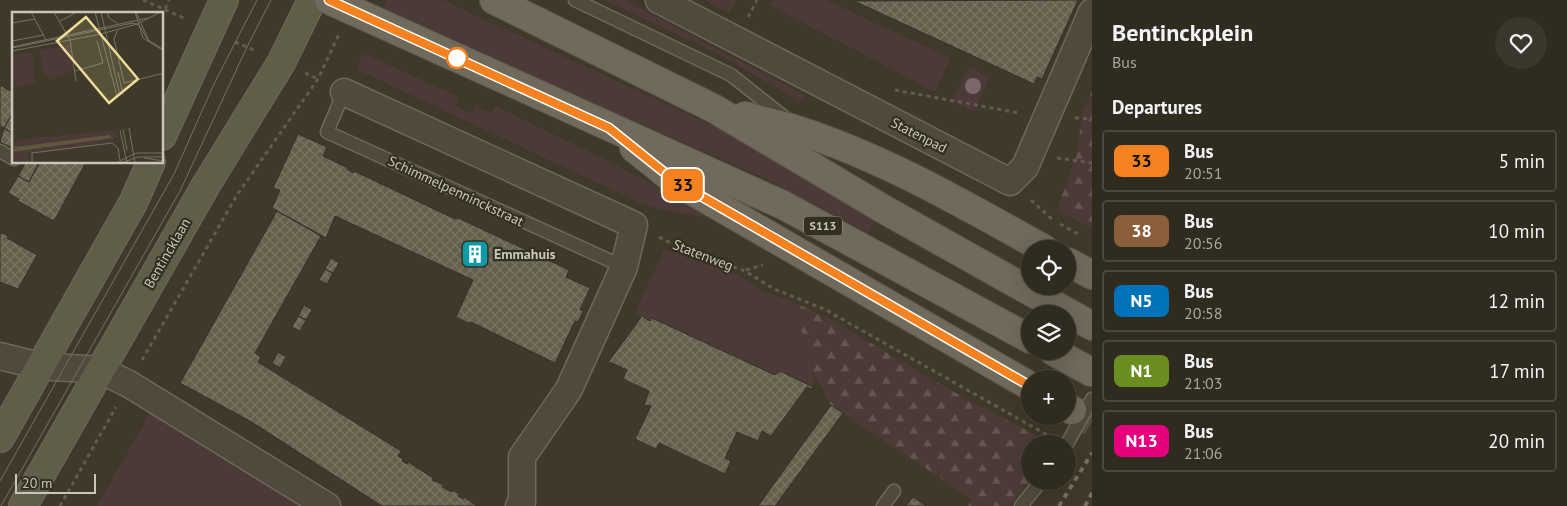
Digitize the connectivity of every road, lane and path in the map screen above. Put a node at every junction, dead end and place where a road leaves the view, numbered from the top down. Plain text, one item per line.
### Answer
1 (143, 0) edge
2 (169, 0) edge
3 (224, 0) edge
4 (312, 0) edge
5 (494, 0) edge
6 (575, 0) edge
7 (659, 0) edge
8 (340, 5) edge
9 (164, 10) junction
10 (160, 12) edge
11 (1092, 12) edge
12 (211, 31) junction
13 (281, 63) junction
14 (318, 79) junction
15 (344, 92) joint
16 (712, 108) junction
17 (609, 128) junction
18 (800, 130) junction
19 (164, 132) edge
20 (0, 151) edge
21 (12, 158) edge
22 (150, 164) edge
23 (1010, 182) junction
24 (634, 225) junction
25 (1084, 237) dead end
26 (1028, 240) edge
27 (1076, 266) edge
28 (624, 267) junction
29 (1092, 275) edge
30 (1092, 326) edge
31 (1021, 334) edge
32 (0, 356) edge
33 (1058, 360) edge
34 (40, 366) junction
35 (100, 370) junction
36 (1021, 381) edge
37 (129, 384) junction
38 (1081, 397) edge
39 (1047, 435) edge
40 (1070, 435) edge
41 (0, 438) edge
42 (1034, 490) edge
43 (894, 491) dead end
44 (23, 506) edge
45 (60, 506) edge
46 (327, 506) edge
47 (520, 506) edge
48 (883, 506) edge
49 (1021, 506) edge

1 - 9 path
2 - 9 path
3 - 12 street
4 - 13 street, Bentincklaan
5 - 16 main road
6 - 18 lane
7 - 23 street, Statenpad
8 - 14 path
8 - 17 main road, S113
9 - 10 path
9 - 12 path
11 - 23 street
12 - 13 path
12 - 19 street
13 - 14 path
13 - 35 street, Bentincklaan
14 - 37 path
15 - 24 street
15 - 28 lane, Schimmelpenninckstraat
16 - 18 main road
16 - 30 main road
17 - 31 main road, S113
17 - 36 main road, S113
18 - 26 main road
20 - 21 lane
22 - 34 street
23 - 25 path
24 - 28 street
24 - 39 path, Statenweg
27 - 29 main road
28 - 47 street
32 - 34 street
33 - 38 main road
34 - 35 street
34 - 41 street
35 - 37 street
35 - 44 street, Bentincklaan
37 - 45 path
37 - 46 street
38 - 40 lane
42 - 49 lane
43 - 48 lane

